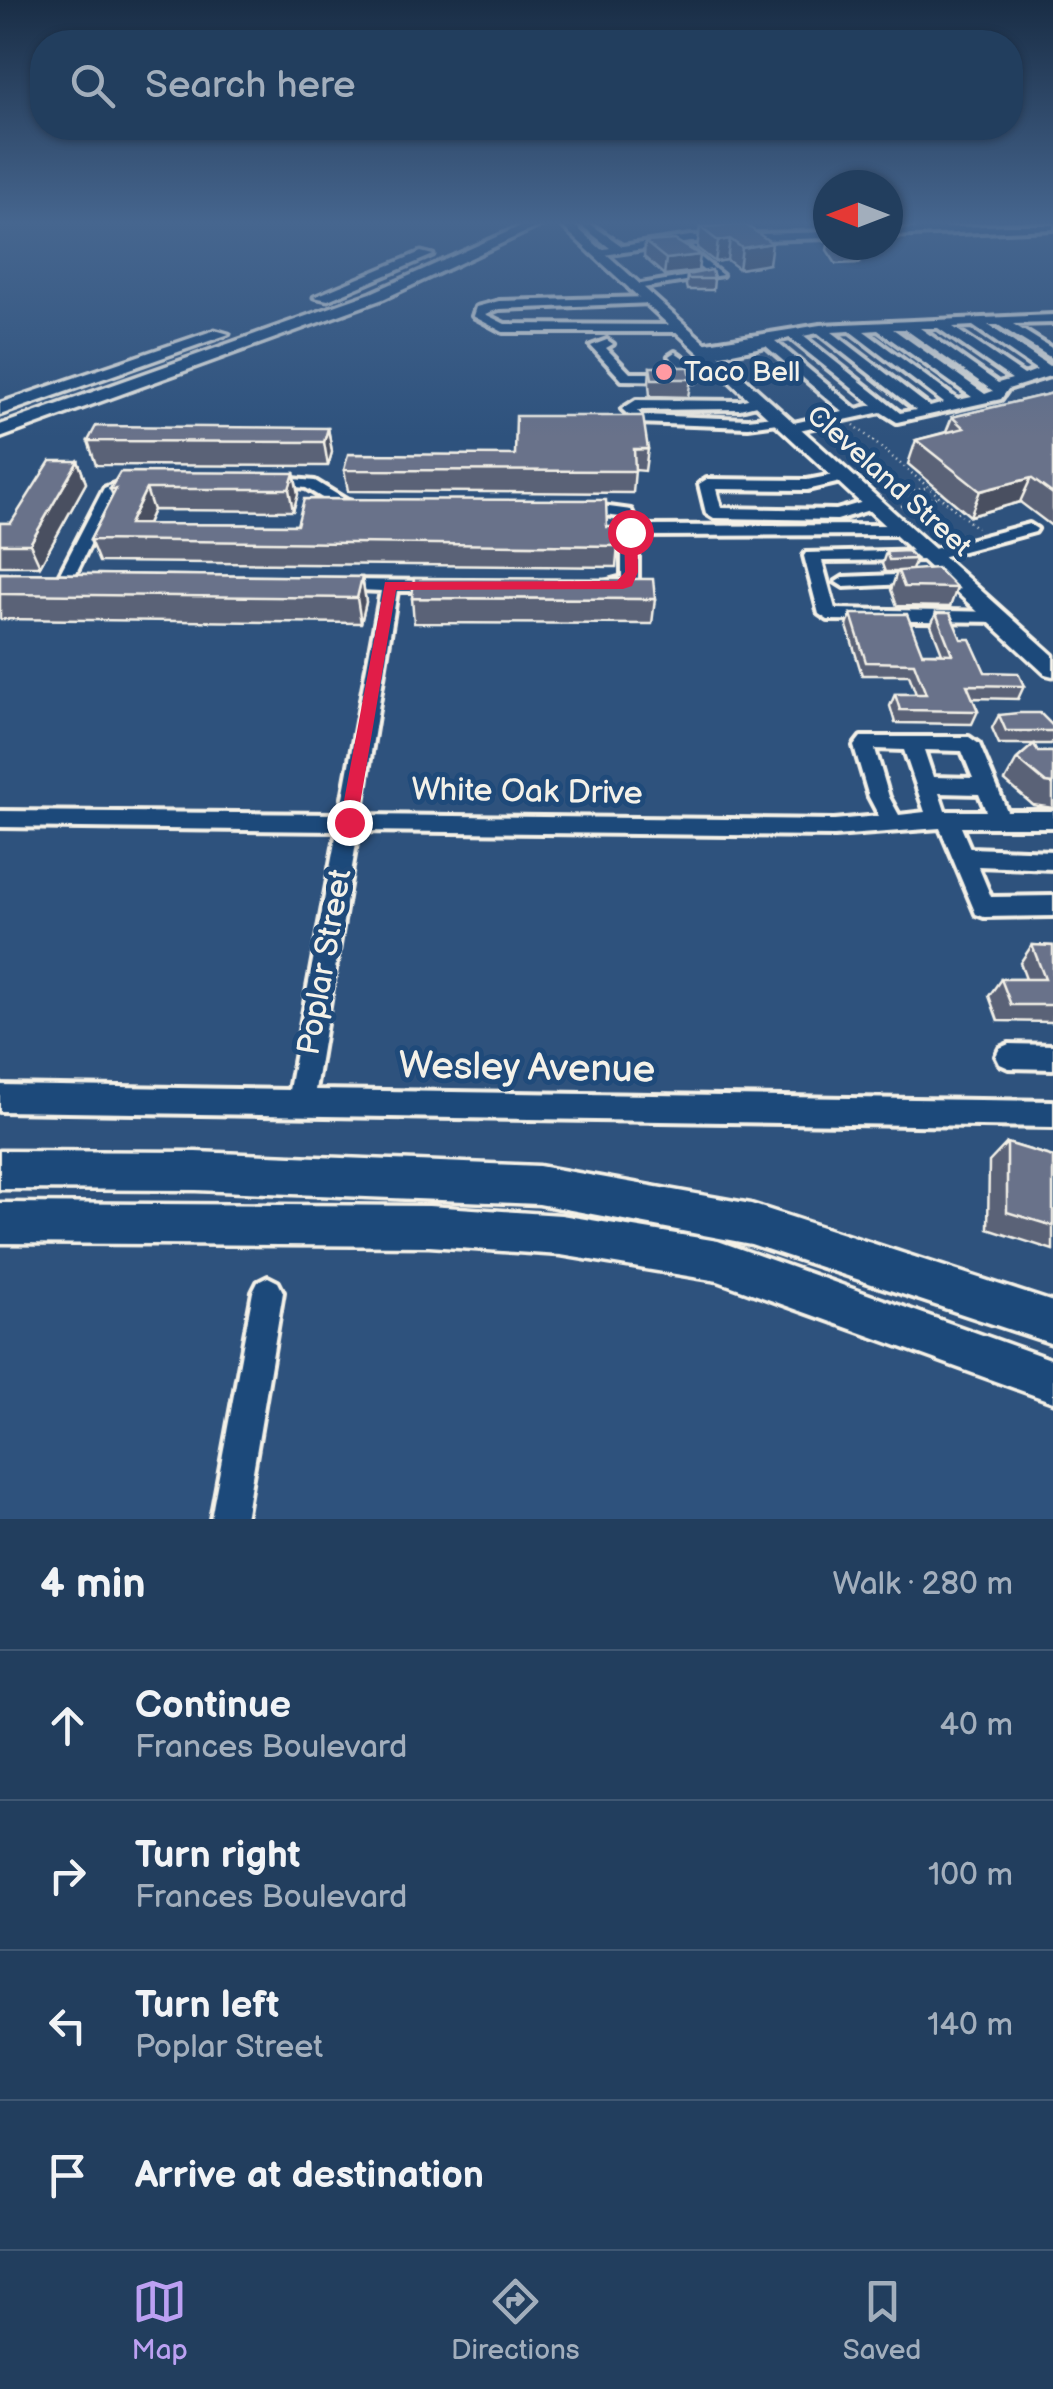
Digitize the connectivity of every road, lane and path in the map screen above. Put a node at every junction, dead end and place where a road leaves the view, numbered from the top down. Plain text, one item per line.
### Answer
1 (325, 296) edge
2 (376, 296) edge
3 (629, 296) edge
4 (643, 296) edge
5 (1053, 318) edge
6 (997, 319) junction
7 (972, 320) junction
8 (940, 323) junction
9 (906, 325) junction
10 (882, 327) junction
11 (853, 328) junction
12 (680, 329) junction
13 (820, 329) junction
14 (794, 334) junction
15 (765, 339) junction
16 (607, 344) dead end
17 (704, 351) junction
18 (1053, 355) edge
19 (674, 356) dead end
20 (1052, 375) edge
21 (1024, 380) junction
22 (993, 395) junction
23 (758, 400) junction
24 (955, 406) junction
25 (884, 407) junction
26 (0, 409) edge
27 (928, 412) junction
28 (849, 416) junction
29 (785, 424) junction
30 (0, 432) edge
31 (844, 477) junction
32 (145, 480) edge
33 (260, 481) edge
34 (929, 487) junction
35 (940, 496) junction
36 (881, 501) junction
37 (899, 506) dead end
38 (368, 508) edge
39 (561, 508) edge
40 (628, 522) junction
41 (1029, 529) dead end
42 (902, 530) junction
43 (985, 532) dead end
44 (930, 555) junction
45 (951, 574) junction
46 (844, 582) dead end
47 (82, 583) edge
48 (313, 585) edge
49 (390, 585) junction
50 (464, 586) edge
51 (594, 587) edge
52 (999, 618) junction
53 (1053, 668) edge
54 (910, 742) junction
55 (926, 785) junction
56 (988, 786) junction
57 (0, 819) edge
58 (942, 819) junction
59 (1000, 819) junction
60 (1053, 820) edge
61 (349, 822) junction
62 (893, 823) junction
63 (964, 857) junction
64 (1053, 860) edge
65 (1053, 906) edge
66 (1008, 1056) dead end
67 (1053, 1058) edge
68 (0, 1098) edge
69 (300, 1102) junction
70 (1053, 1114) edge
71 (0, 1170) edge
72 (0, 1223) edge
73 (268, 1292) dead end
74 (1053, 1324) edge
75 (1053, 1381) edge
76 (228, 1519) edge

1 - 26 highway
2 - 30 highway
3 - 12 street
4 - 12 main road, Cleveland Street
5 - 6 street
5 - 13 street
6 - 7 street
6 - 18 street
7 - 8 street
7 - 20 street
8 - 9 street
8 - 21 street
9 - 10 street
9 - 22 street
10 - 11 street
10 - 22 street
11 - 13 street
11 - 24 street
12 - 17 main road, Cleveland Street
13 - 14 street
13 - 27 street
14 - 15 street
14 - 25 street
15 - 17 street
15 - 28 street
16 - 19 street
17 - 23 main road, Cleveland Street
20 - 21 street
20 - 22 street
21 - 22 street
22 - 24 street
23 - 29 main road, Cleveland Street
23 - 29 street
24 - 27 street
25 - 27 street
25 - 28 street
28 - 29 street
28 - 34 path
29 - 31 main road, Cleveland Street
31 - 36 main road, Cleveland Street
31 - 36 street
32 - 47 street
33 - 38 street
34 - 35 path
34 - 36 path
35 - 37 path
35 - 43 path
36 - 42 main road, Cleveland Street
39 - 40 street
40 - 42 street
40 - 51 street
41 - 44 street
42 - 44 main road, Cleveland Street
44 - 45 main road, Cleveland Street
44 - 52 street
45 - 46 street
45 - 52 main road, Cleveland Street
48 - 49 street
49 - 50 street
49 - 61 street, Poplar Street
52 - 53 main road, Cleveland Street
54 - 55 street
54 - 56 street
54 - 62 street
55 - 56 street
55 - 58 street
56 - 59 street
57 - 61 street, White Oak Drive
58 - 59 street, White Oak Drive
58 - 62 street, White Oak Drive
58 - 63 street
59 - 60 street, White Oak Drive
61 - 62 street, White Oak Drive
61 - 69 street, Poplar Street
63 - 64 street
63 - 65 street
66 - 67 street
68 - 69 street, Wesley Avenue
69 - 70 street, Wesley Avenue
71 - 74 highway
72 - 75 highway
73 - 76 street

